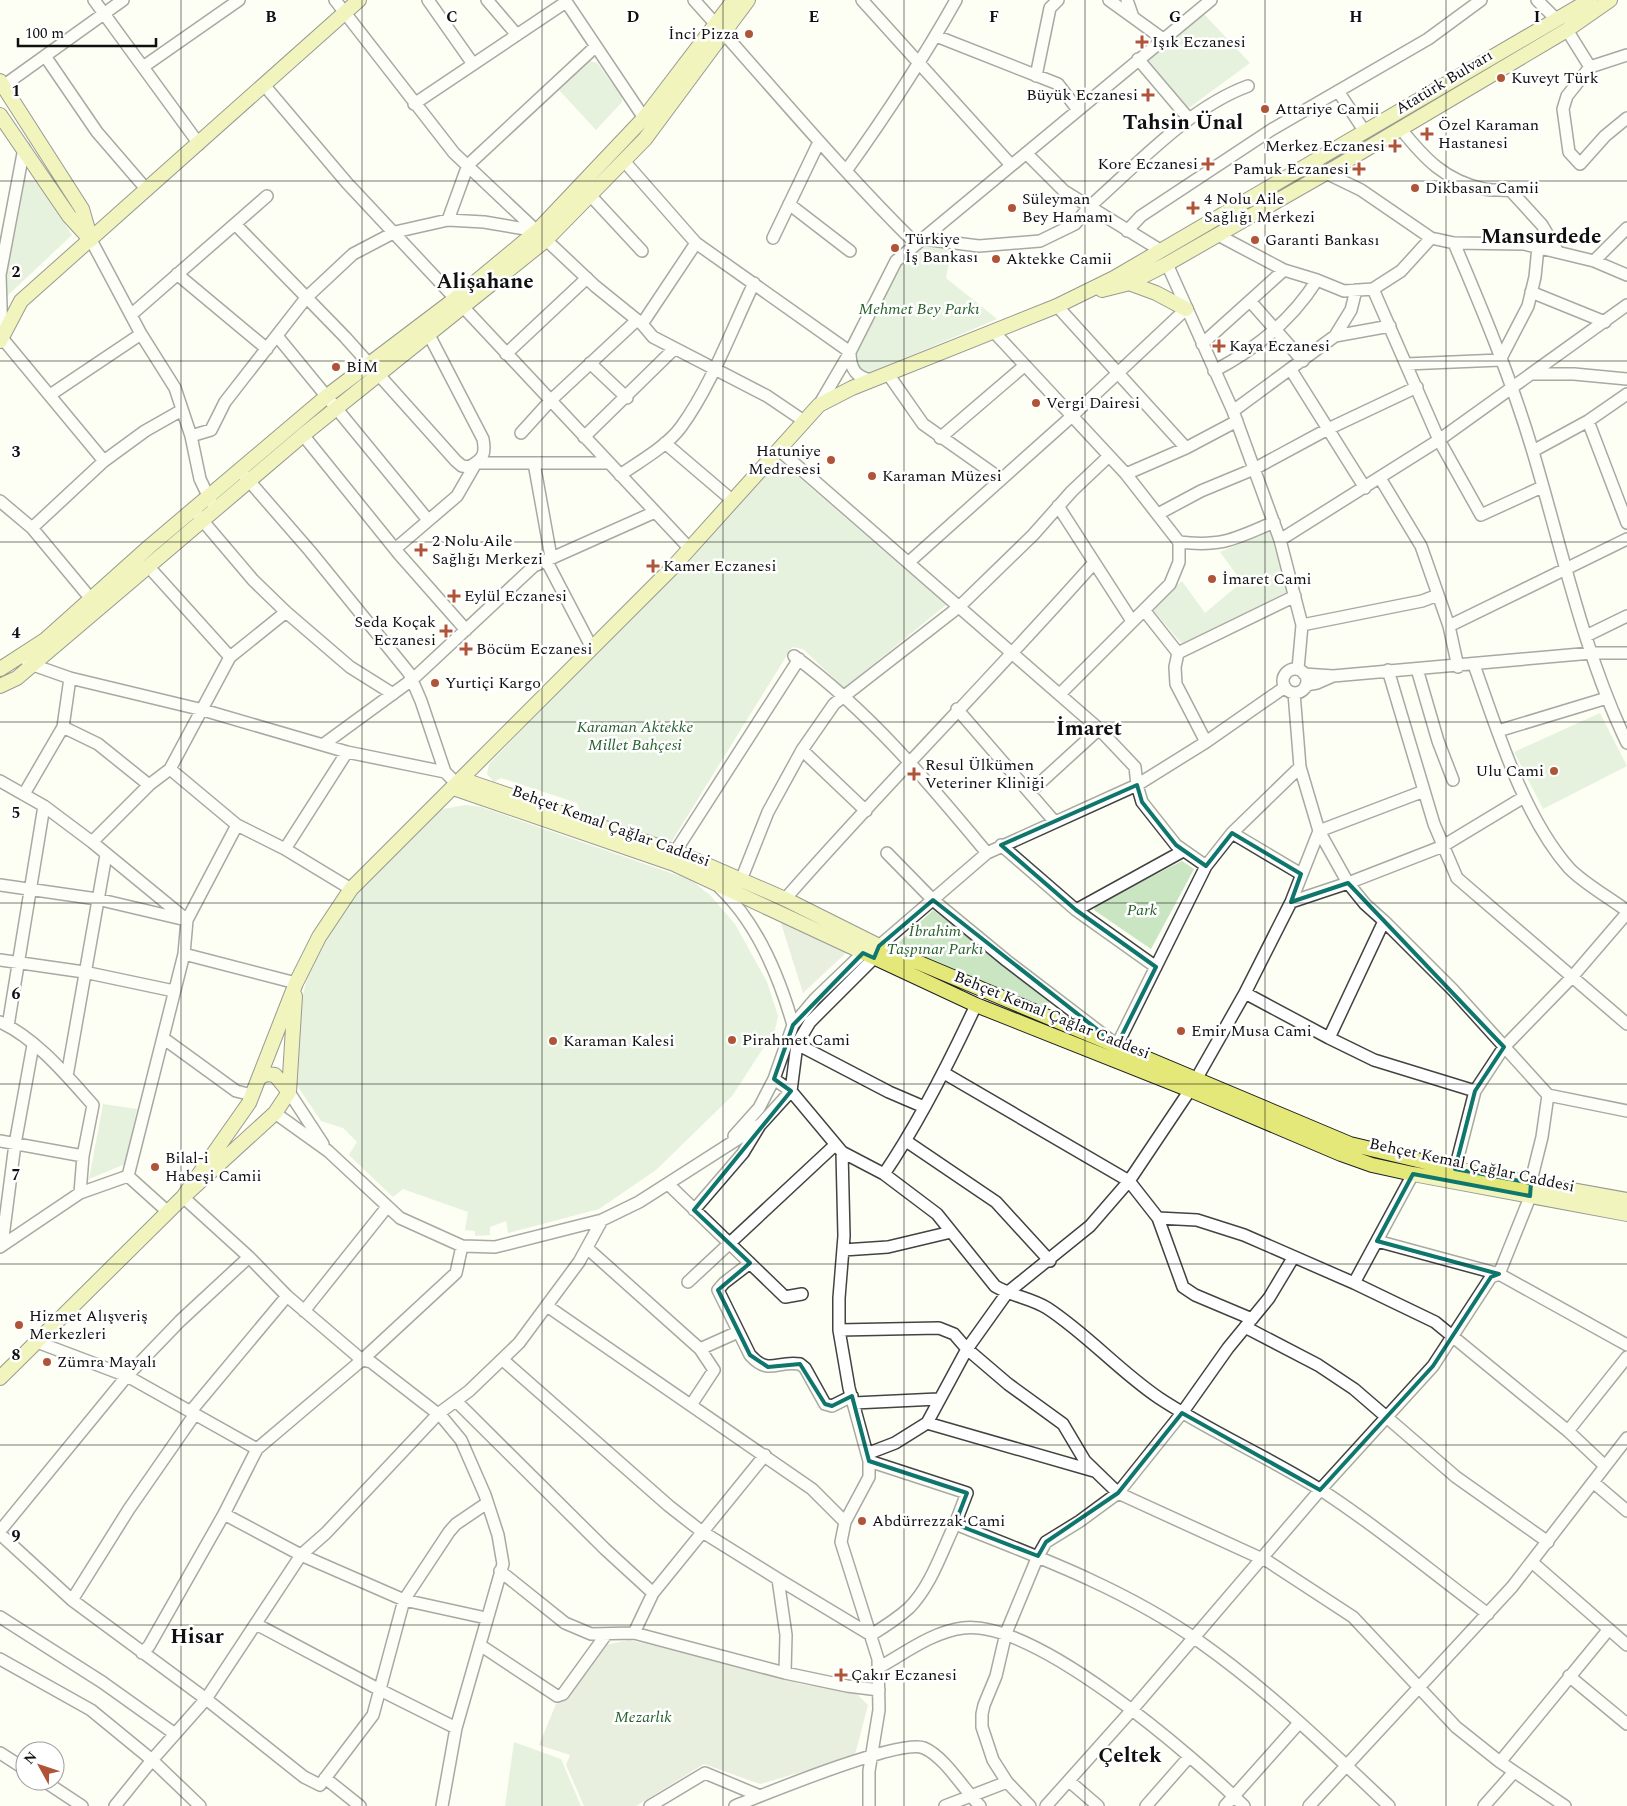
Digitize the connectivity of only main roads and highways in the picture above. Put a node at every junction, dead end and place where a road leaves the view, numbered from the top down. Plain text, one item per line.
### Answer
1 (359, 0) edge
2 (734, 0) edge
3 (748, 0) edge
4 (1590, 0) edge
5 (1610, 0) edge
6 (1562, 25) junction
7 (721, 29) junction
8 (1, 84) edge
9 (0, 115) edge
10 (542, 235) junction
11 (91, 240) junction
12 (1160, 250) junction
13 (1167, 264) junction
14 (1114, 278) junction
15 (1130, 283) junction
16 (1079, 295) junction
17 (458, 303) junction
18 (1186, 309) road end
19 (1, 339) edge
20 (373, 369) junction
21 (244, 475) junction
22 (198, 515) junction
23 (28, 661) junction
24 (0, 669) edge
25 (0, 686) edge
26 (457, 783) junction
27 (872, 952) junction
28 (296, 983) junction
29 (259, 1078) junction
30 (1193, 1084) junction
31 (289, 1092) junction
32 (252, 1095) junction
33 (275, 1114) junction
34 (1530, 1189) junction
35 (183, 1196) junction
36 (1627, 1200) edge
37 (1627, 1214) edge
38 (0, 1378) edge

1 - 11 main road
2 - 7 main road
3 - 7 main road
4 - 6 main road, Atatürk Bulvarı
5 - 6 main road, Atatürk Bulvarı
6 - 12 main road, Atatürk Bulvarı
6 - 13 main road, Atatürk Bulvarı
7 - 10 main road
7 - 10 main road
8 - 11 main road
9 - 11 main road
10 - 17 main road
11 - 19 main road
12 - 13 main road
12 - 14 main road, Atatürk Bulvarı
13 - 15 main road, Atatürk Bulvarı
14 - 15 main road
14 - 16 main road, Atatürk Bulvarı
15 - 16 main road, Atatürk Bulvarı
15 - 18 main road
16 - 26 main road
17 - 20 main road
17 - 20 main road
20 - 21 main road
20 - 21 main road
21 - 22 main road
22 - 23 main road
22 - 23 main road
23 - 24 main road
23 - 25 main road
26 - 27 main road, Behçet Kemal Çağlar Caddesi
26 - 27 main road, Behçet Kemal Çağlar Caddesi
26 - 28 main road
27 - 30 main road, Behçet Kemal Çağlar Caddesi
27 - 30 main road, Behçet Kemal Çağlar Caddesi
28 - 29 main road
28 - 31 main road
29 - 31 main road
29 - 32 main road
30 - 34 main road, Behçet Kemal Çağlar Caddesi
30 - 34 main road, Behçet Kemal Çağlar Caddesi
31 - 33 main road
32 - 33 main road
32 - 35 main road
33 - 35 main road
34 - 36 main road, Behçet Kemal Çağlar Caddesi
34 - 37 main road, Behçet Kemal Çağlar Caddesi
35 - 38 main road

